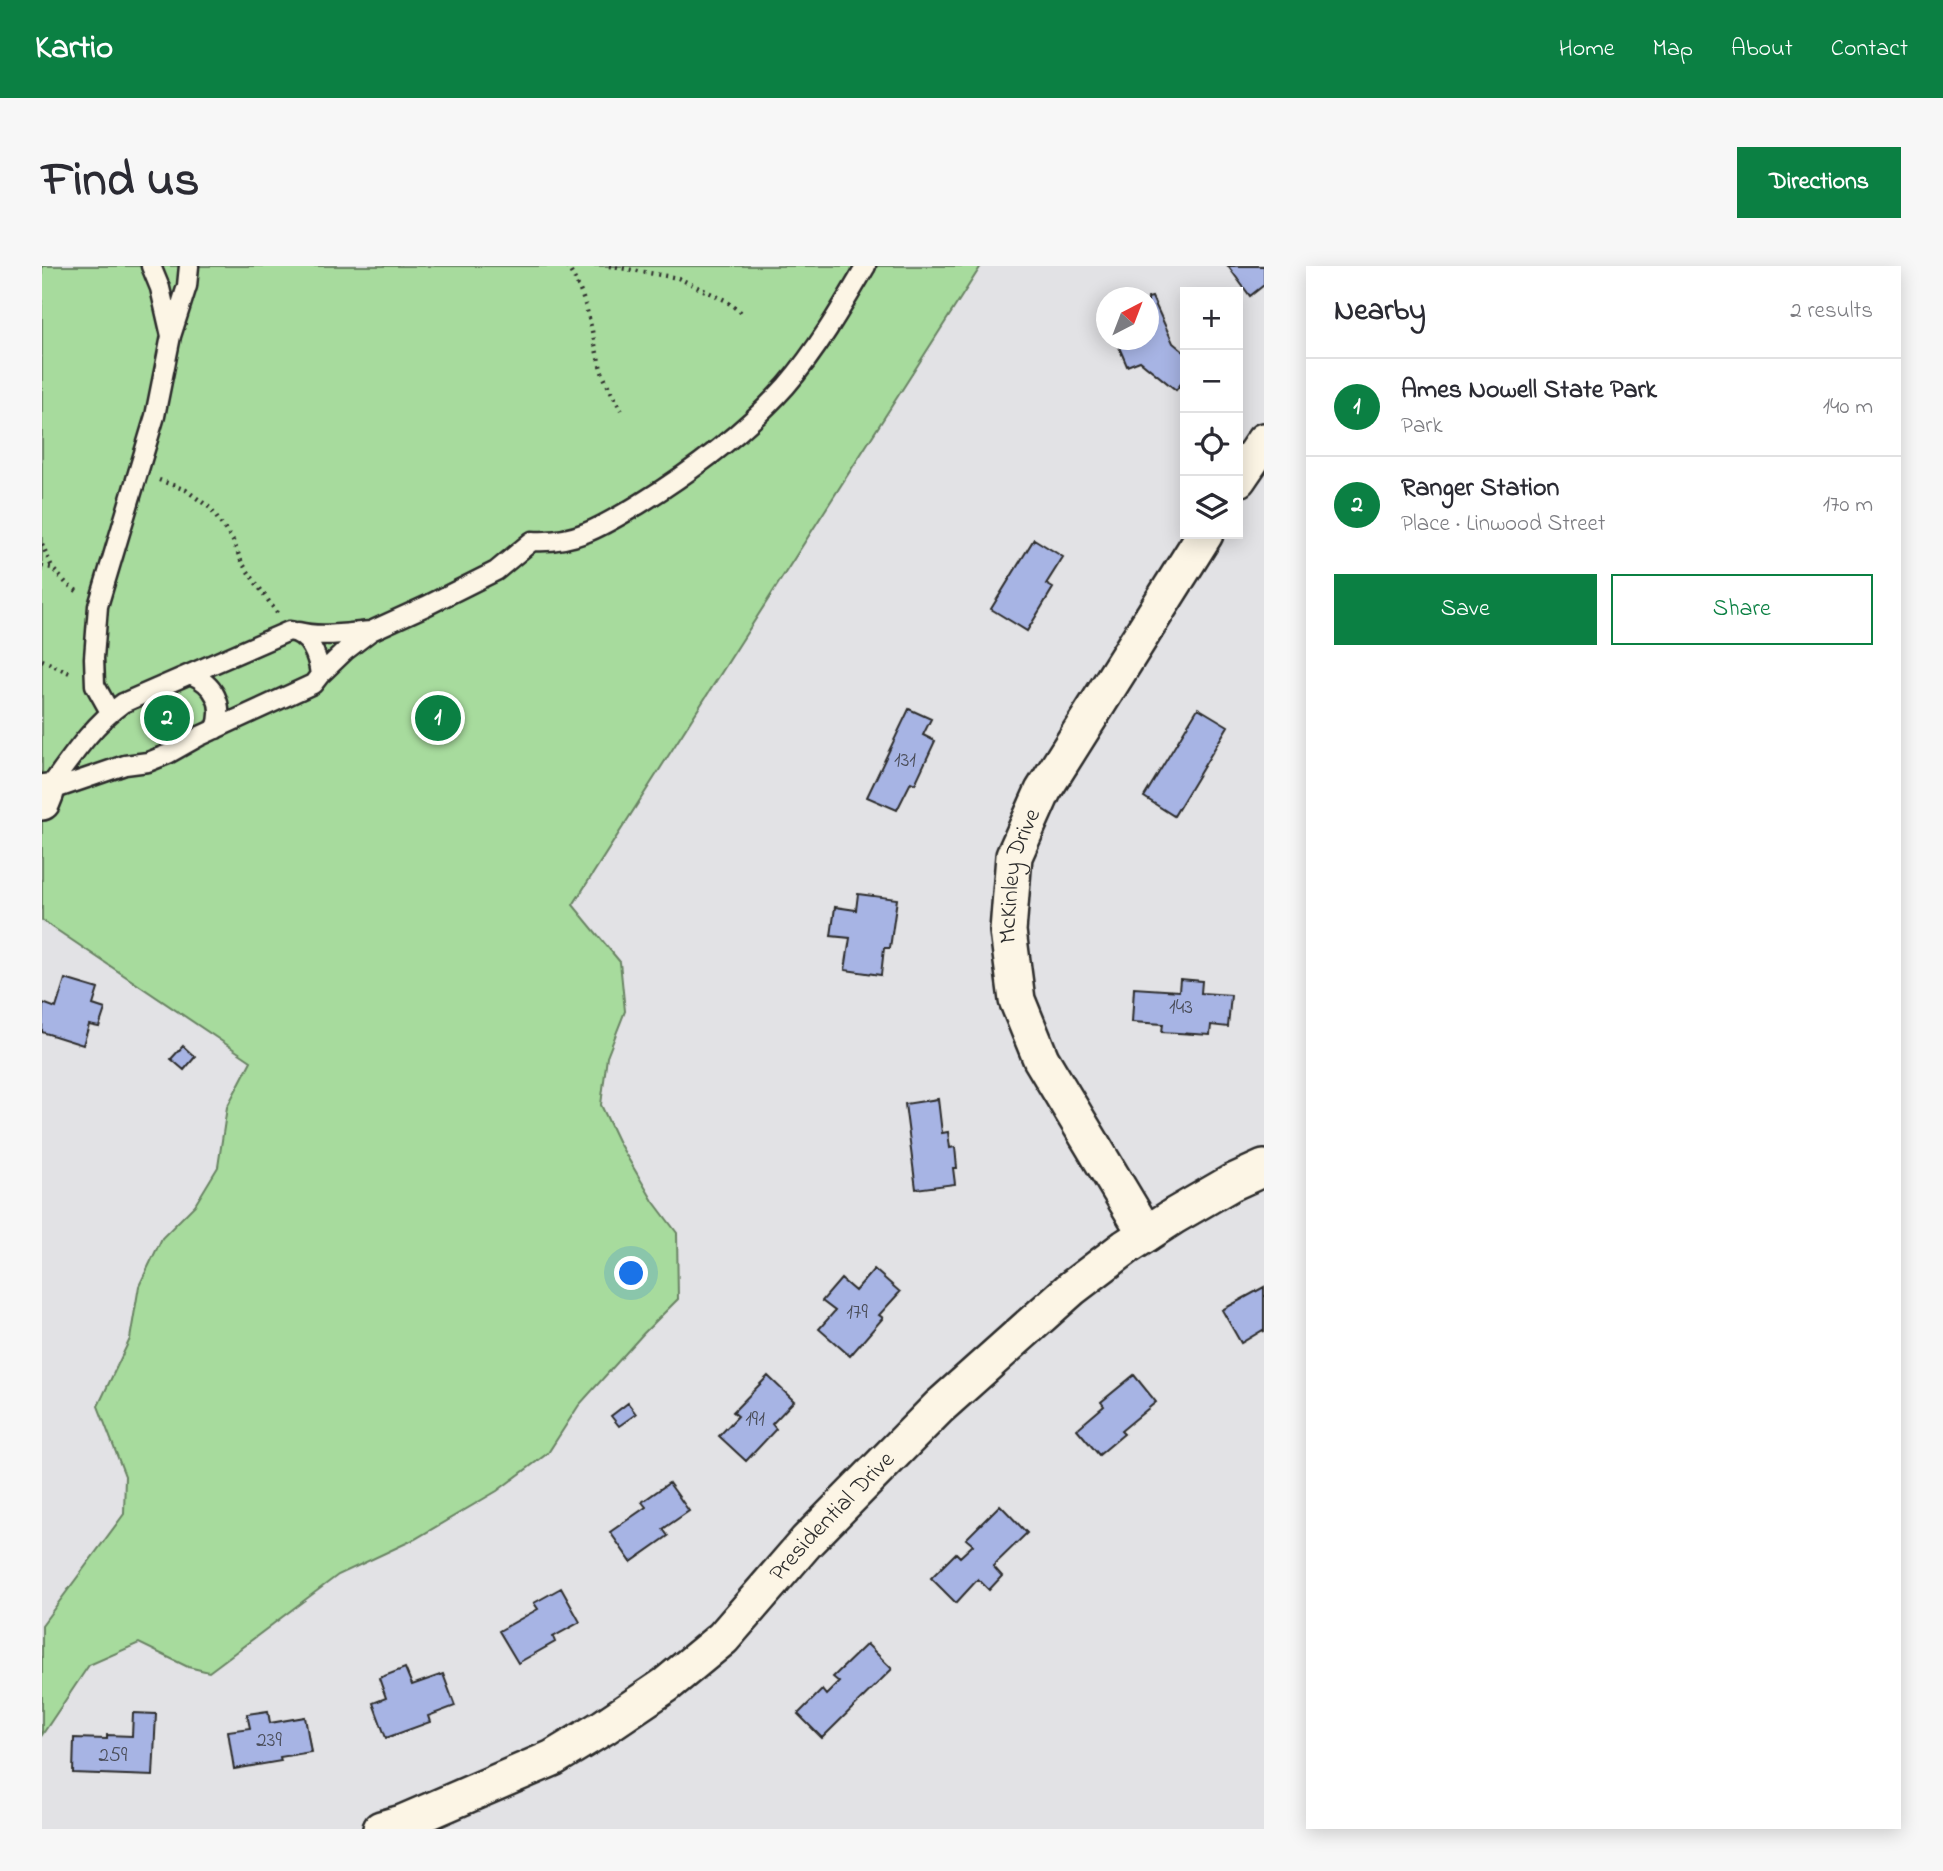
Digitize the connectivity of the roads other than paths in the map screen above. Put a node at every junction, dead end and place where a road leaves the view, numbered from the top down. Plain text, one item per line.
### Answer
1 (151, 266) edge
2 (189, 266) edge
3 (866, 266) edge
4 (171, 336) junction
5 (1264, 441) edge
6 (1240, 476) edge
7 (1202, 539) edge
8 (371, 631) junction
9 (293, 632) junction
10 (190, 674) junction
11 (320, 675) junction
12 (110, 712) junction
13 (216, 729) junction
14 (43, 792) edge
15 (1264, 1168) edge
16 (1146, 1234) junction
17 (396, 1827) edge

1 - 4 lane
2 - 4 lane
3 - 8 lane
4 - 12 lane
5 - 6 street
7 - 16 street, McKinley Drive
8 - 9 lane
8 - 11 lane
9 - 10 lane
9 - 11 lane
10 - 12 lane
10 - 13 lane
11 - 13 lane
12 - 14 lane
13 - 14 lane
15 - 16 street, Presidential Drive
16 - 17 street, Presidential Drive

